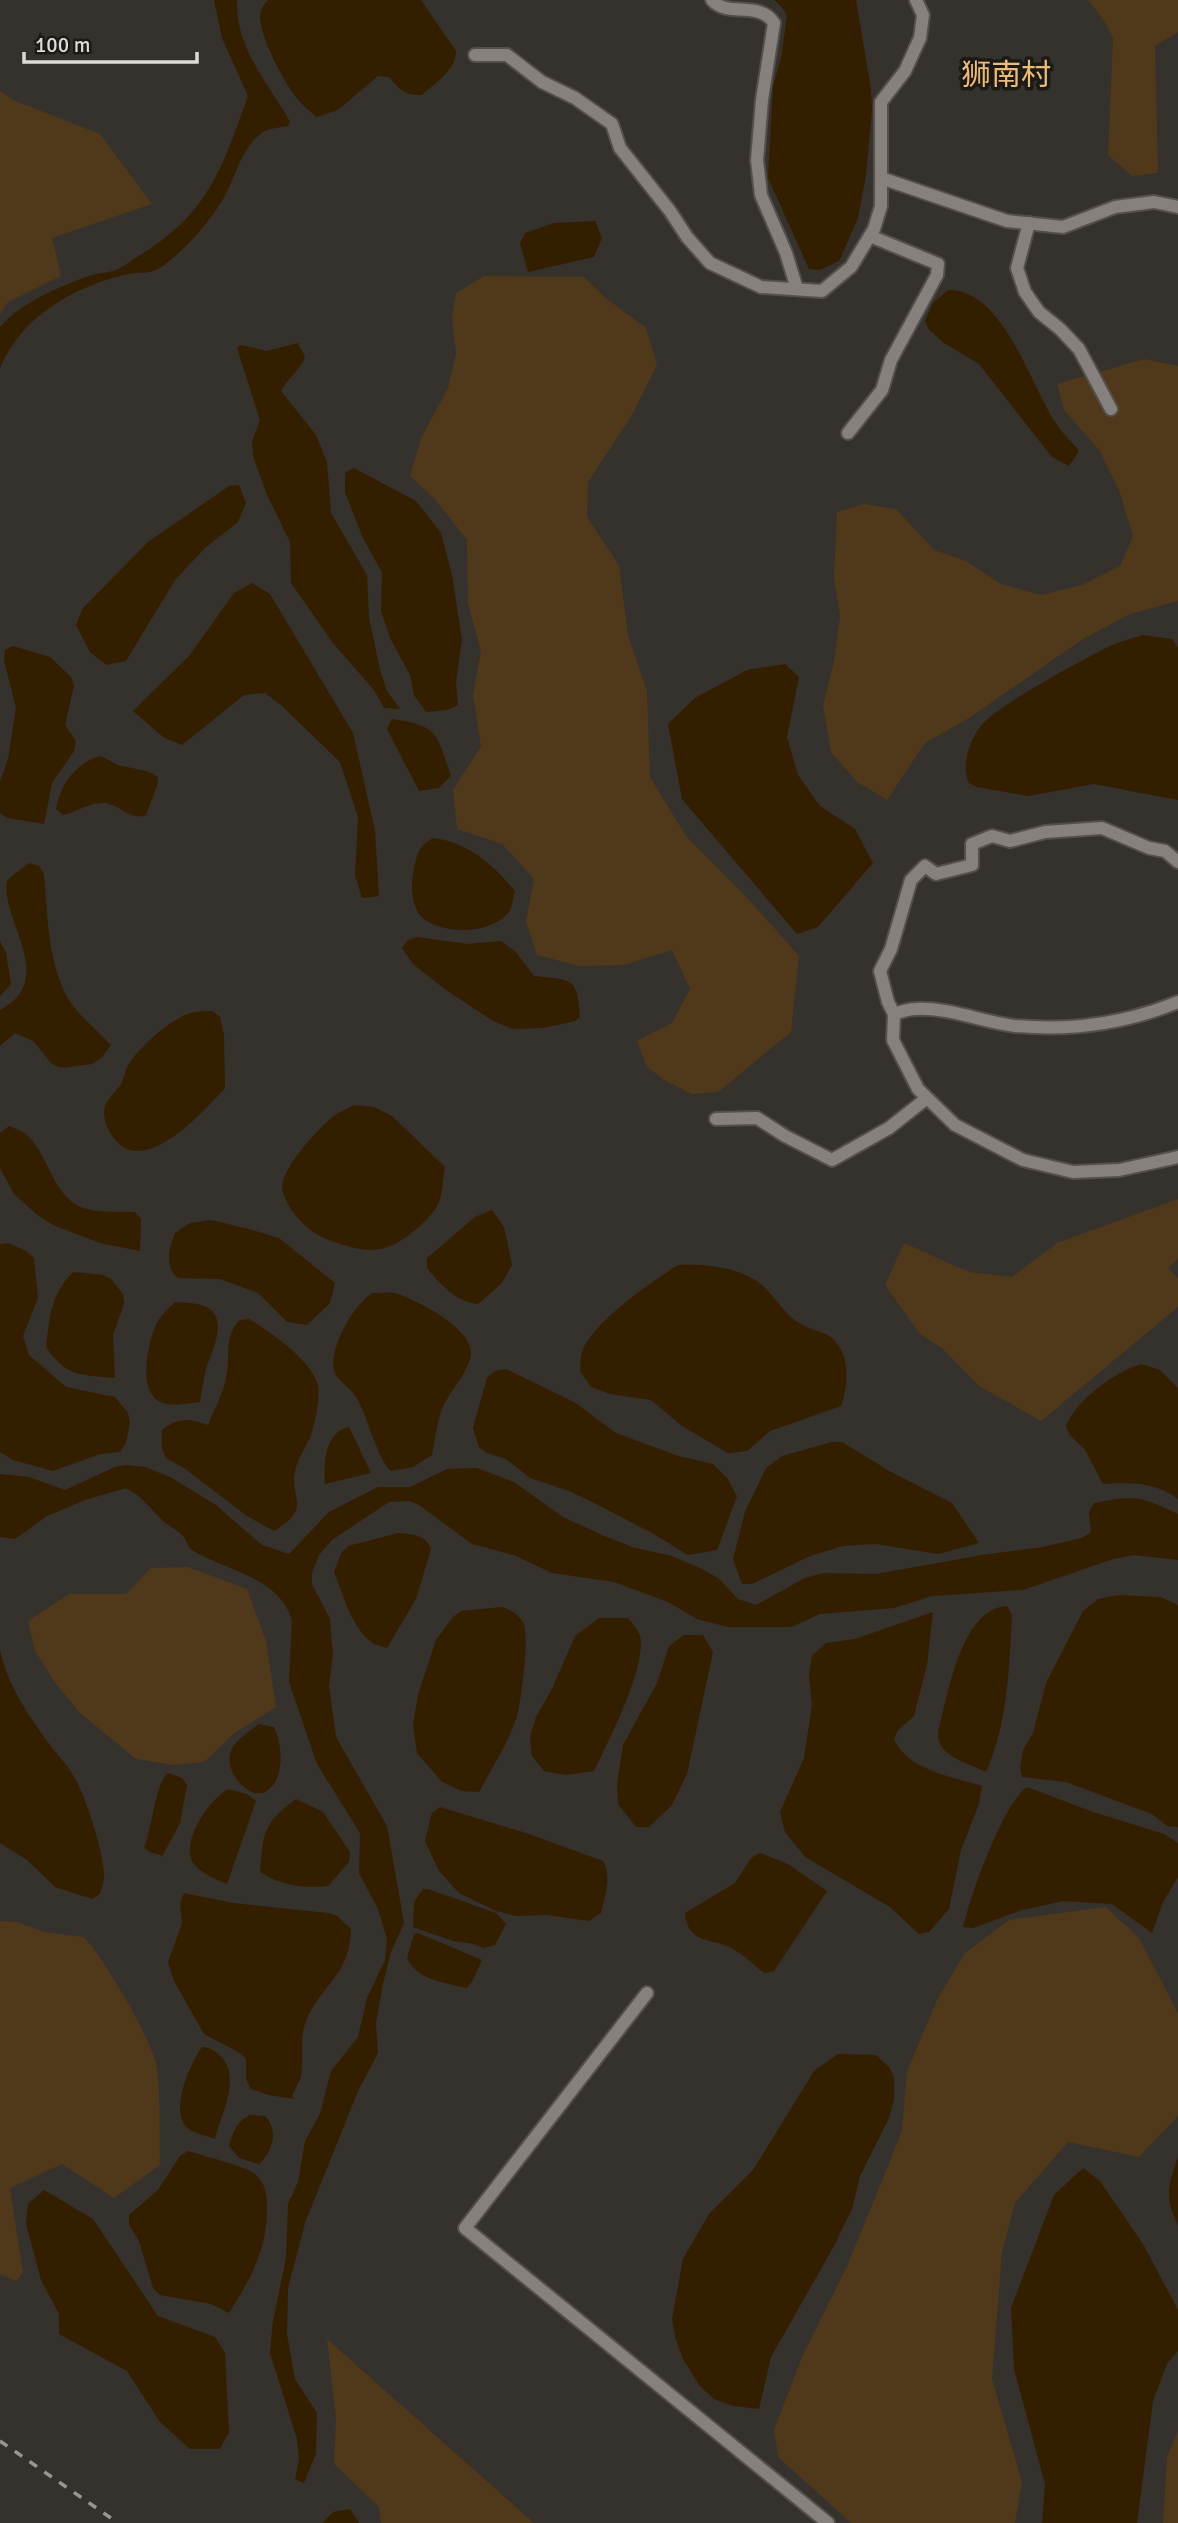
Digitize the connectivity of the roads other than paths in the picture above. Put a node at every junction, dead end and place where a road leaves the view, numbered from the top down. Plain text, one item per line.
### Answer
1 (712, 0) edge
2 (916, 0) edge
3 (475, 55) dead end
4 (881, 178) junction
5 (1178, 207) edge
6 (1029, 223) junction
7 (870, 236) junction
8 (797, 289) junction
9 (1111, 409) dead end
10 (848, 433) dead end
11 (1178, 862) edge
12 (1178, 1002) edge
13 (894, 1014) junction
14 (927, 1098) junction
15 (716, 1119) dead end
16 (1178, 1157) edge
17 (647, 1993) dead end
18 (828, 2523) edge

1 - 8 street
2 - 4 street
3 - 8 street
4 - 6 street
4 - 7 street
5 - 6 street
6 - 9 street
7 - 8 street
7 - 10 street
11 - 13 street
12 - 13 street
13 - 14 street
14 - 15 street
14 - 16 street
17 - 18 street

